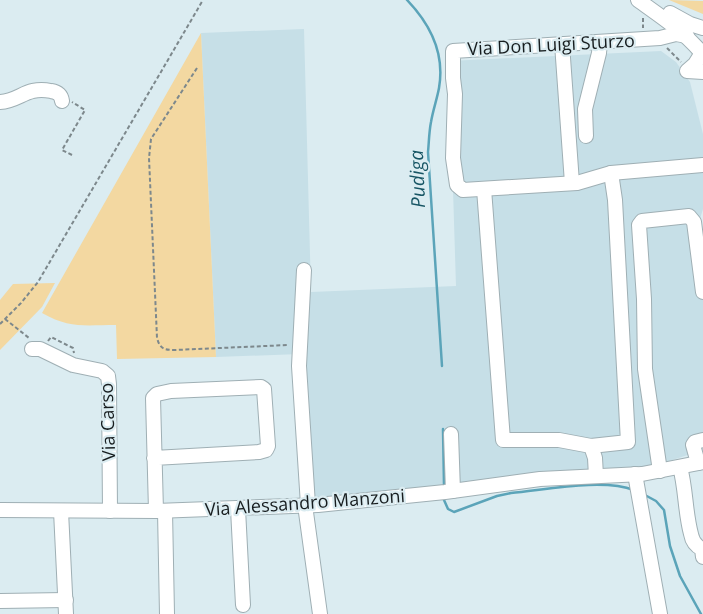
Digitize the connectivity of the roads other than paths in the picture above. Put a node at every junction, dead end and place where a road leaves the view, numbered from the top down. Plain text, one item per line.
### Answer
1 (638, 0) edge
2 (652, 5) edge
3 (703, 28) edge
4 (687, 36) junction
5 (648, 39) junction
6 (600, 42) junction
7 (562, 44) junction
8 (701, 55) edge
9 (703, 72) edge
10 (64, 100) road end
11 (0, 102) edge
12 (586, 136) dead end
13 (703, 165) edge
14 (611, 173) junction
15 (572, 183) junction
16 (484, 189) junction
17 (304, 270) dead end
18 (703, 292) edge
19 (32, 349) dead end
20 (451, 434) dead end
21 (703, 440) edge
22 (591, 446) junction
23 (154, 458) junction
24 (700, 463) edge
25 (680, 467) junction
26 (660, 471) junction
27 (603, 476) junction
28 (637, 487) junction
29 (453, 491) junction
30 (306, 505) junction
31 (238, 509) junction
32 (0, 510) edge
33 (61, 511) junction
34 (110, 511) junction
35 (161, 511) junction
36 (703, 556) edge
37 (66, 600) junction
38 (0, 601) edge
39 (244, 606) dead end
40 (66, 614) edge
41 (167, 614) edge
42 (320, 614) edge
43 (660, 614) edge

1 - 2 street
2 - 3 street
2 - 4 street
2 - 5 street, Via Don Luigi Sturzo
4 - 5 street, Via Don Luigi Sturzo
4 - 8 street
5 - 6 street, Via Don Luigi Sturzo
6 - 7 street, Via Don Luigi Sturzo
6 - 12 street
7 - 15 street
7 - 16 street, Via Don Luigi Sturzo
8 - 9 street
10 - 11 street
13 - 14 street
14 - 15 street
14 - 22 street
15 - 16 street
16 - 22 street
17 - 30 street
18 - 26 street
19 - 34 street, Via Carso
20 - 29 street
21 - 24 street
22 - 27 street
23 - 23 street
23 - 35 street
24 - 25 street, Via Alessandro Manzoni
25 - 26 street, Via Alessandro Manzoni
25 - 36 street
26 - 28 street, Via Alessandro Manzoni
27 - 28 street, Via Alessandro Manzoni
27 - 29 street, Via Alessandro Manzoni
28 - 43 street
29 - 30 street, Via Alessandro Manzoni
30 - 31 street, Via Alessandro Manzoni
30 - 42 street
31 - 35 street, Via Alessandro Manzoni
31 - 39 street
32 - 33 street, Via Alessandro Manzoni
33 - 34 street, Via Alessandro Manzoni
33 - 37 street
34 - 35 street, Via Alessandro Manzoni
35 - 41 street
37 - 38 street
37 - 40 street

